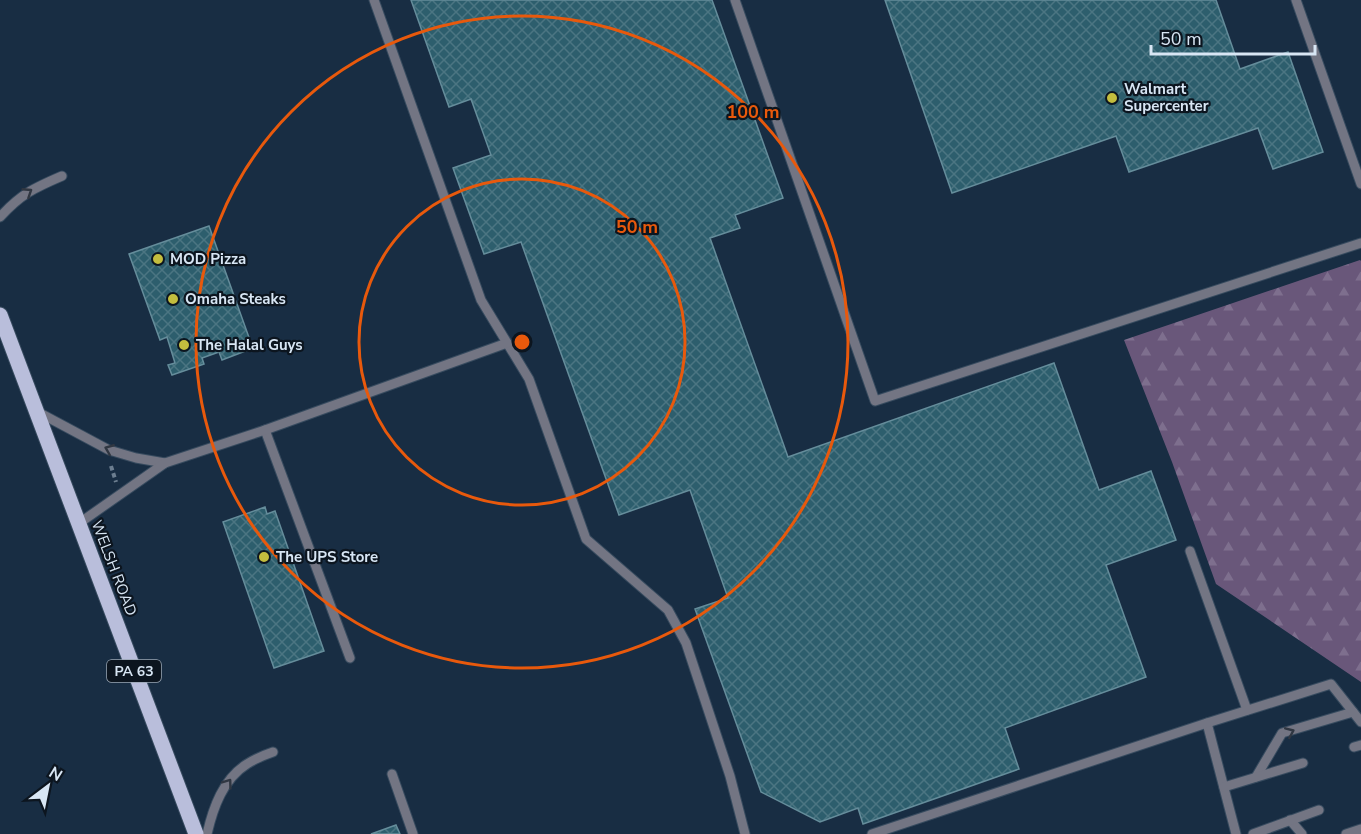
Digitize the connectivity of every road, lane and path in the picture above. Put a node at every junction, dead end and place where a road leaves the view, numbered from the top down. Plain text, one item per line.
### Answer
1 (374, 0) edge
2 (735, 0) edge
3 (1296, 0) edge
4 (62, 176) dead end
5 (1361, 184) edge
6 (0, 218) edge
7 (1361, 243) edge
8 (0, 315) edge
9 (507, 343) junction
10 (36, 411) junction
11 (266, 430) junction
12 (110, 459) dead end
13 (165, 463) junction
14 (116, 482) dead end
15 (78, 524) junction
16 (1191, 551) dead end
17 (350, 658) dead end
18 (1247, 710) junction
19 (1353, 712) junction
20 (1361, 722) edge
21 (1207, 723) junction
22 (273, 752) dead end
23 (1303, 763) dead end
24 (392, 774) dead end
25 (1256, 777) junction
26 (1224, 787) junction
27 (1319, 810) dead end
28 (1290, 820) junction
29 (1361, 829) edge
30 (196, 834) edge
31 (207, 834) edge
32 (413, 834) edge
33 (745, 834) edge
34 (872, 834) edge
35 (1236, 834) edge
36 (1253, 834) edge
37 (1302, 834) edge
38 (1346, 834) edge

1 - 9 lane
2 - 7 lane
3 - 5 lane
6 -> 4 lane
8 - 10 main road, WELSH ROAD / PA 63
9 - 11 lane
9 - 33 lane
13 -> 10 lane
10 - 15 main road, WELSH ROAD / PA 63
11 - 13 lane
11 - 17 lane
12 - 14 path
13 - 15 lane
15 - 30 main road, WELSH ROAD / PA 63
16 - 18 lane
18 - 19 lane
18 - 21 lane
19 - 20 lane
25 -> 19 lane
21 - 26 lane
21 - 34 lane
31 -> 22 lane
23 - 25 lane
24 - 32 lane
25 - 26 lane
26 - 35 lane
27 - 28 lane
28 - 36 lane
28 - 37 lane
29 - 38 lane

